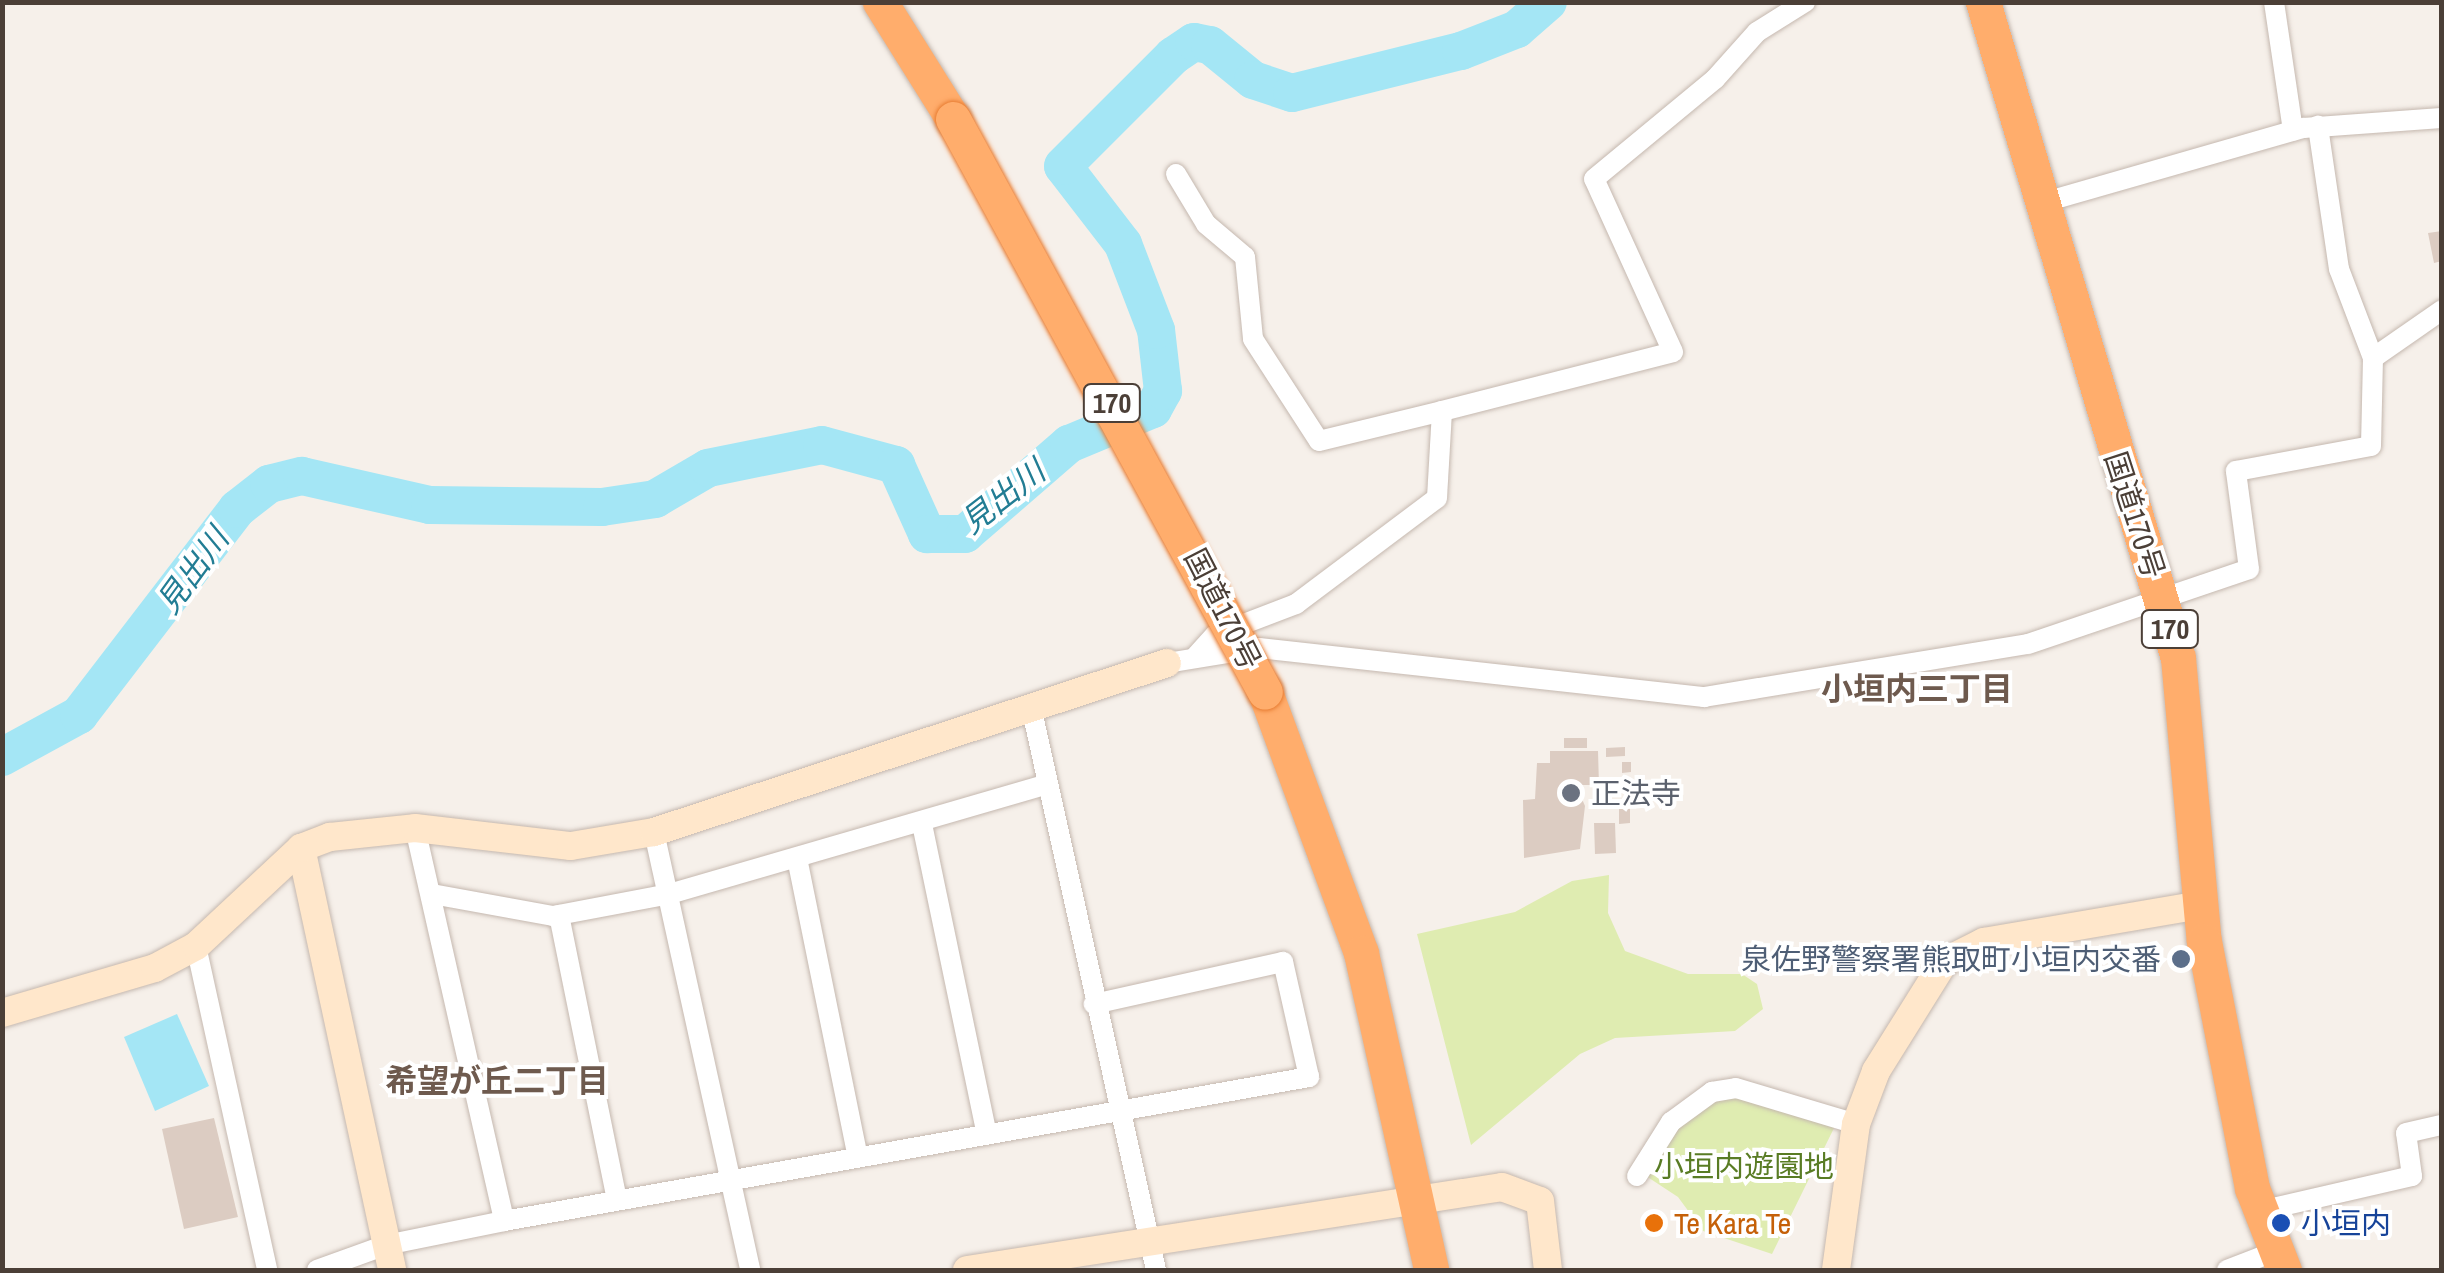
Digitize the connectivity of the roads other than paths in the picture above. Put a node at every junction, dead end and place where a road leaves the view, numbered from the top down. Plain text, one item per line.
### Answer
1 (880, 2) edge
2 (1806, 2) edge
3 (1983, 2) edge
4 (2274, 2) edge
5 (2442, 118) edge
6 (2318, 126) junction
7 (2293, 132) junction
8 (1176, 174) dead end
9 (2038, 204) junction
10 (2442, 310) edge
11 (2373, 358) junction
12 (1442, 410) junction
13 (2161, 598) junction
14 (1196, 656) junction
15 (1167, 663) joint
16 (1032, 711) junction
17 (1047, 784) junction
18 (922, 824) junction
19 (415, 828) junction
20 (654, 832) junction
21 (301, 848) junction
22 (797, 858) junction
23 (432, 894) junction
24 (668, 894) junction
25 (2200, 905) junction
26 (558, 915) junction
27 (196, 946) junction
28 (1094, 1004) junction
29 (2, 1013) edge
30 (1122, 1111) junction
31 (1856, 1124) junction
32 (2442, 1125) edge
33 (987, 1134) junction
34 (858, 1157) junction
35 (1636, 1176) dead end
36 (731, 1179) junction
37 (1421, 1196) junction
38 (617, 1200) junction
39 (2260, 1211) junction
40 (504, 1221) junction
41 (1150, 1238) junction
42 (389, 1258) edge
43 (2280, 1261) edge
44 (267, 1270) edge
45 (317, 1270) edge
46 (750, 1270) edge
47 (968, 1270) edge
48 (1156, 1270) edge
49 (1431, 1270) edge
50 (1548, 1270) edge
51 (1836, 1270) edge
52 (2227, 1270) edge

1 - 37 highway, 国道170号 / 170, bridge
2 - 12 street
3 - 9 highway, 国道170号 / 170
4 - 7 street
5 - 6 street
6 - 7 street
6 - 11 street
7 - 9 street
8 - 12 street
9 - 13 highway, 国道170号 / 170
10 - 11 street
11 - 13 street
12 - 14 street
13 - 14 street
13 - 25 highway, 国道170号 / 170
14 - 15 street
15 - 16 street
16 - 17 street
16 - 20 street
17 - 18 street
17 - 28 street
18 - 22 street
18 - 33 street
19 - 20 street
19 - 21 street
19 - 23 street
20 - 24 street
21 - 27 street
21 - 42 street
22 - 24 street
22 - 34 street
23 - 26 street
23 - 40 street
24 - 26 street
24 - 36 street
25 - 31 street
25 - 39 highway, 国道170号 / 170
26 - 38 street
27 - 29 street
27 - 44 street
28 - 30 street
28 - 30 street
30 - 33 street
30 - 41 street
31 - 35 street
31 - 51 street
32 - 39 street
33 - 34 street
34 - 36 street
36 - 38 street
36 - 46 street
37 - 41 street
37 - 49 highway, 国道170号 / 170
37 - 50 street
38 - 40 street
39 - 43 highway, 国道170号 / 170
40 - 42 street
41 - 47 street
41 - 48 street
42 - 45 street
43 - 52 street

